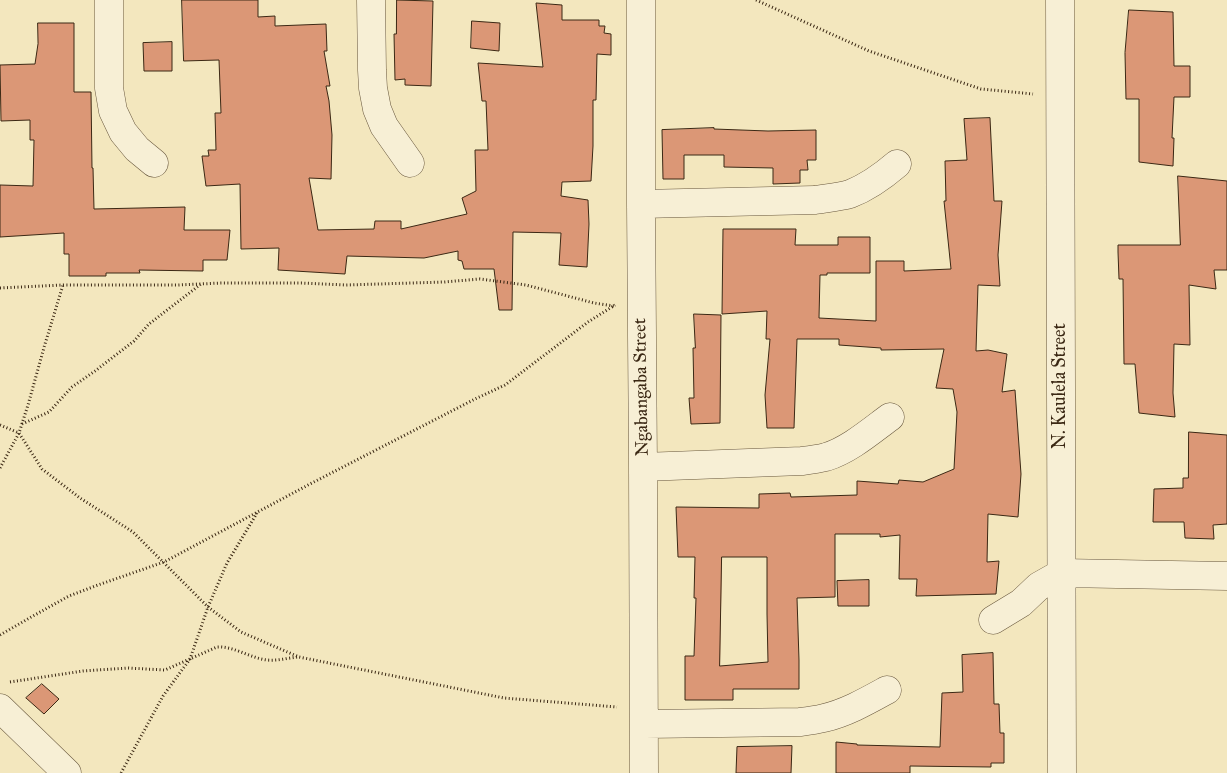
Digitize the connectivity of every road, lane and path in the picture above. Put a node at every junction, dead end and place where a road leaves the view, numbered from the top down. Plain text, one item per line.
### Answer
1 (109, 0) edge
2 (371, 0) edge
3 (641, 0) edge
4 (756, 0) edge
5 (1060, 0) edge
6 (1060, 96) junction
7 (154, 163) dead end
8 (410, 163) dead end
9 (897, 164) dead end
10 (641, 204) junction
11 (202, 284) junction
12 (62, 285) junction
13 (0, 288) edge
14 (641, 289) junction
15 (615, 306) junction
16 (890, 417) dead end
17 (22, 424) junction
18 (0, 425) edge
19 (19, 433) junction
20 (643, 467) junction
21 (0, 468) edge
22 (257, 512) junction
23 (164, 562) junction
24 (1062, 573) junction
25 (1227, 576) edge
26 (208, 607) junction
27 (994, 620) dead end
28 (0, 635) edge
29 (299, 657) junction
30 (190, 659) junction
31 (9, 682) dead end
32 (886, 690) dead end
33 (0, 708) edge
34 (644, 717) junction
35 (67, 773) edge
36 (121, 773) edge
37 (644, 773) edge
38 (1062, 773) edge

1 - 7 street
2 - 8 street
3 - 10 street, Ngabangaba Street
4 - 6 path
5 - 6 street, N. Kaulela Street
6 - 24 street, N. Kaulela Street
9 - 10 street
10 - 14 street, Ngabangaba Street
11 - 12 path
11 - 15 path
11 - 17 path
12 - 13 path
12 - 17 path
14 - 15 path
14 - 20 street, Ngabangaba Street
15 - 22 path
16 - 20 street
17 - 19 path
18 - 19 path
19 - 21 path
19 - 23 path
20 - 34 street, Ngabangaba Street
22 - 23 path
22 - 26 path
23 - 26 path
23 - 28 path
24 - 25 street
24 - 27 street
24 - 38 street, N. Kaulela Street
26 - 29 path
26 - 30 path
29 - 30 path
29 - 34 path
30 - 31 path
30 - 36 path
32 - 34 street
33 - 35 street
34 - 37 street, Ngabangaba Street

